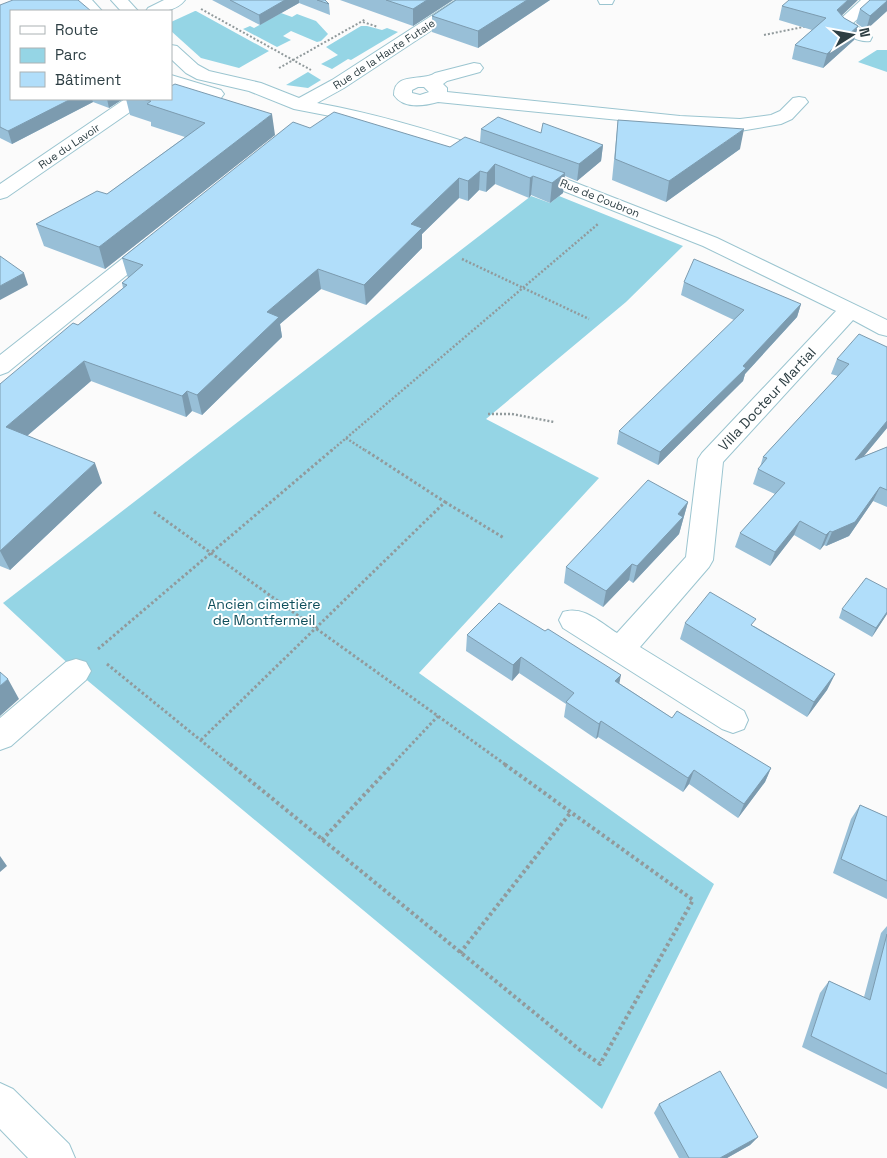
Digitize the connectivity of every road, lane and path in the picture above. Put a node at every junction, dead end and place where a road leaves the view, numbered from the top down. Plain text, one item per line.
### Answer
1 (83, 0) edge
2 (119, 0) edge
3 (177, 0) edge
4 (467, 0) edge
5 (871, 0) edge
6 (879, 0) edge
7 (887, 1) edge
8 (196, 7) dead end
9 (93, 10) edge
10 (129, 10) edge
11 (156, 10) edge
12 (366, 19) dead end
13 (809, 26) edge
14 (764, 35) dead end
15 (864, 37) dead end
16 (172, 51) edge
17 (294, 60) junction
18 (474, 68) dead end
19 (192, 69) junction
20 (274, 72) dead end
21 (315, 72) dead end
22 (172, 79) edge
23 (172, 79) edge
24 (434, 90) junction
25 (136, 100) edge
26 (483, 102) junction
27 (800, 102) dead end
28 (308, 113) junction
29 (364, 118) junction
30 (480, 121) dead end
31 (0, 193) edge
32 (619, 206) junction
33 (167, 233) edge
34 (462, 259) dead end
35 (524, 288) junction
36 (850, 309) junction
37 (588, 319) dead end
38 (887, 329) edge
39 (0, 367) edge
40 (488, 414) dead end
41 (554, 422) dead end
42 (346, 438) junction
43 (445, 502) junction
44 (154, 512) dead end
45 (504, 538) dead end
46 (211, 553) junction
47 (573, 620) dead end
48 (315, 628) junction
49 (621, 649) junction
50 (90, 661) junction
51 (438, 716) junction
52 (733, 720) dead end
53 (0, 737) edge
54 (201, 740) junction
55 (571, 812) junction
56 (322, 840) junction
57 (460, 953) junction
58 (0, 1102) edge
59 (55, 1158) edge

1 - 9 street
2 - 10 street
3 - 11 street
4 - 28 street, Rue de la Haute Futaie
5 - 15 street
6 - 7 street
8 - 17 path
12 - 17 path
13 - 14 path
16 - 19 street
17 - 20 path
17 - 21 path
18 - 24 street
19 - 23 street
19 - 28 street
22 - 28 street
24 - 26 street
24 - 29 street
25 - 31 street, Rue du Lavoir
26 - 27 street
26 - 30 street
28 - 29 street, Rue de Coubron
29 - 32 street, Rue de Coubron
32 - 35 path
32 - 36 street, Rue de Coubron
33 - 39 street
34 - 35 path
35 - 37 path
35 - 42 path
36 - 38 street, Rue de Coubron
36 - 49 street, Villa Docteur Martial
40 - 41 path
42 - 43 path
42 - 46 path
43 - 45 path
43 - 48 path
44 - 46 path
46 - 48 path
46 - 50 path
47 - 49 street
48 - 51 path
48 - 54 path
49 - 52 street
50 - 53 street
50 - 54 path
51 - 55 path
51 - 56 path
54 - 56 path
55 - 57 path
55 - 57 path
56 - 57 path
58 - 59 street

